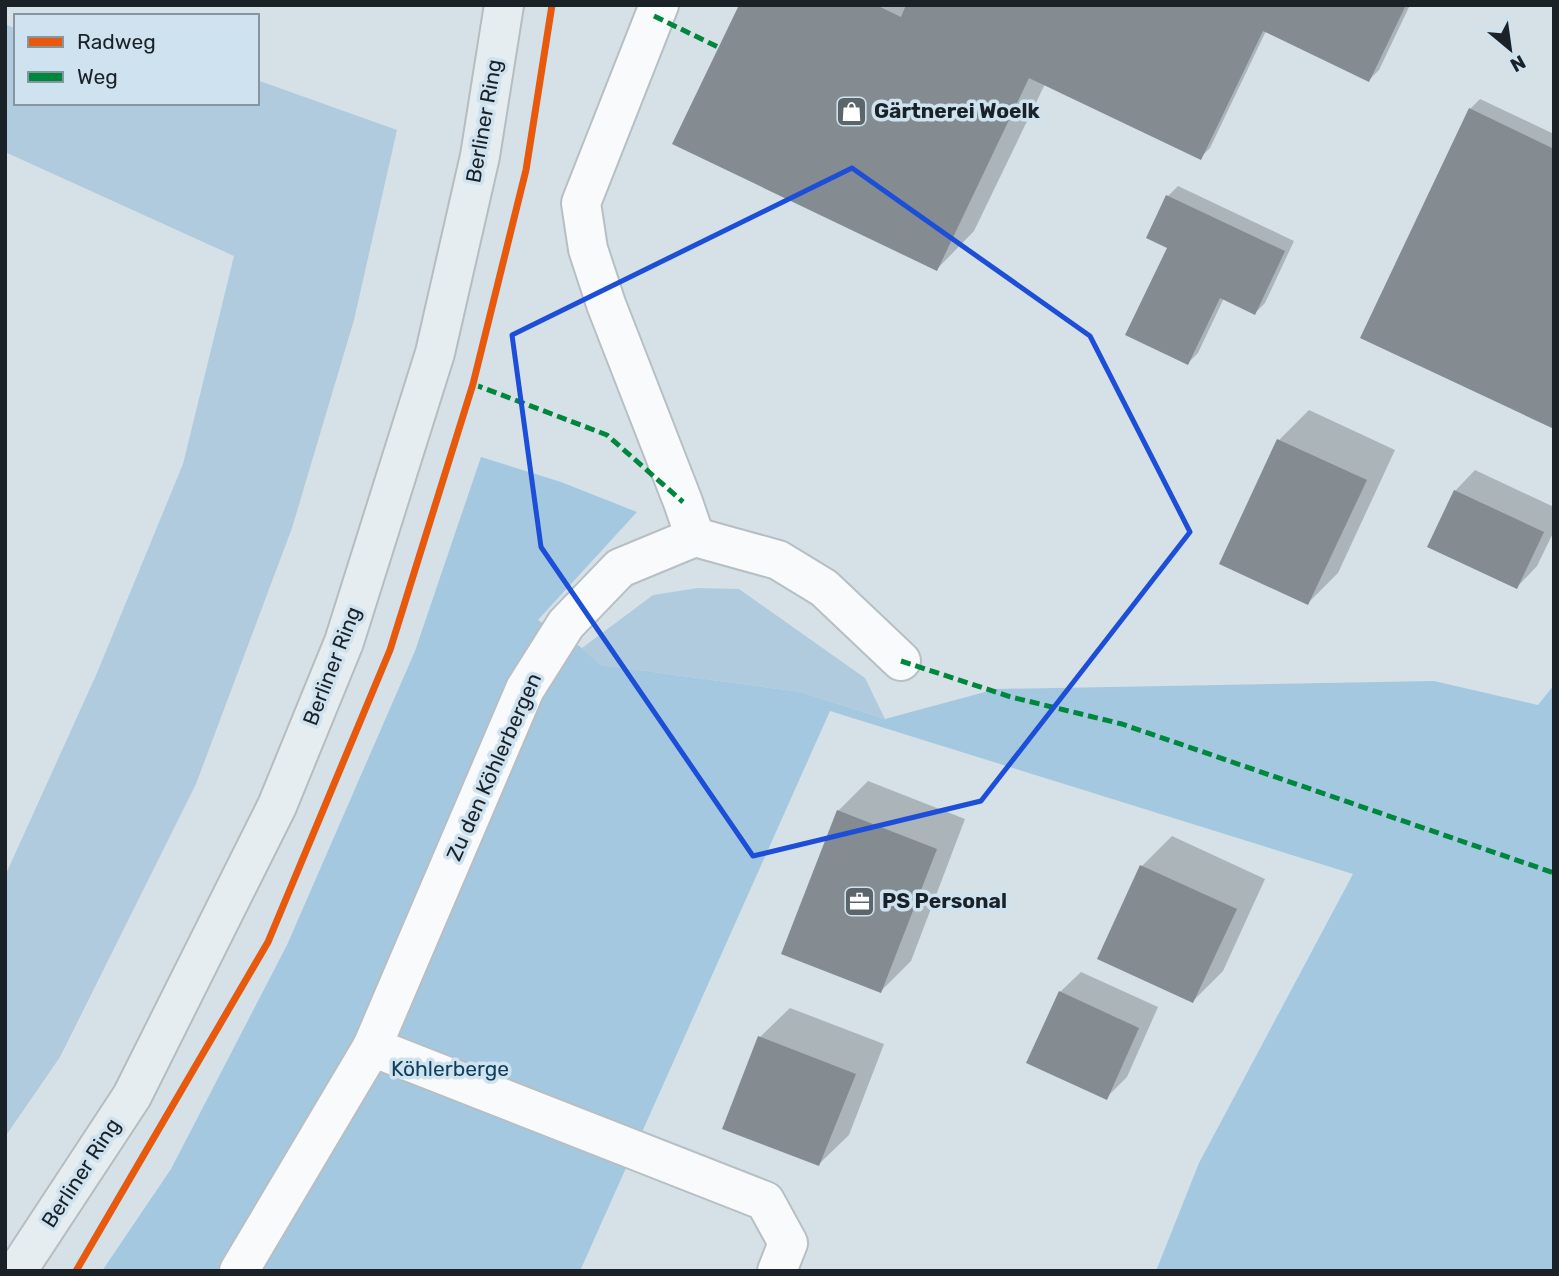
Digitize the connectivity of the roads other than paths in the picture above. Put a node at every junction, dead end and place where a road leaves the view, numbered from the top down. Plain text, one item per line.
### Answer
1 (504, 5) edge
2 (659, 5) edge
3 (695, 537) junction
4 (901, 661) dead end
5 (372, 1047) junction
6 (17, 1271) edge
7 (239, 1271) edge
8 (777, 1271) edge

1 - 6 main road, Berliner Ring
2 - 3 lane
3 - 4 lane
3 - 5 lane, Zu den Köhlerbergen
5 - 7 lane, Zu den Köhlerbergen
5 - 8 lane

